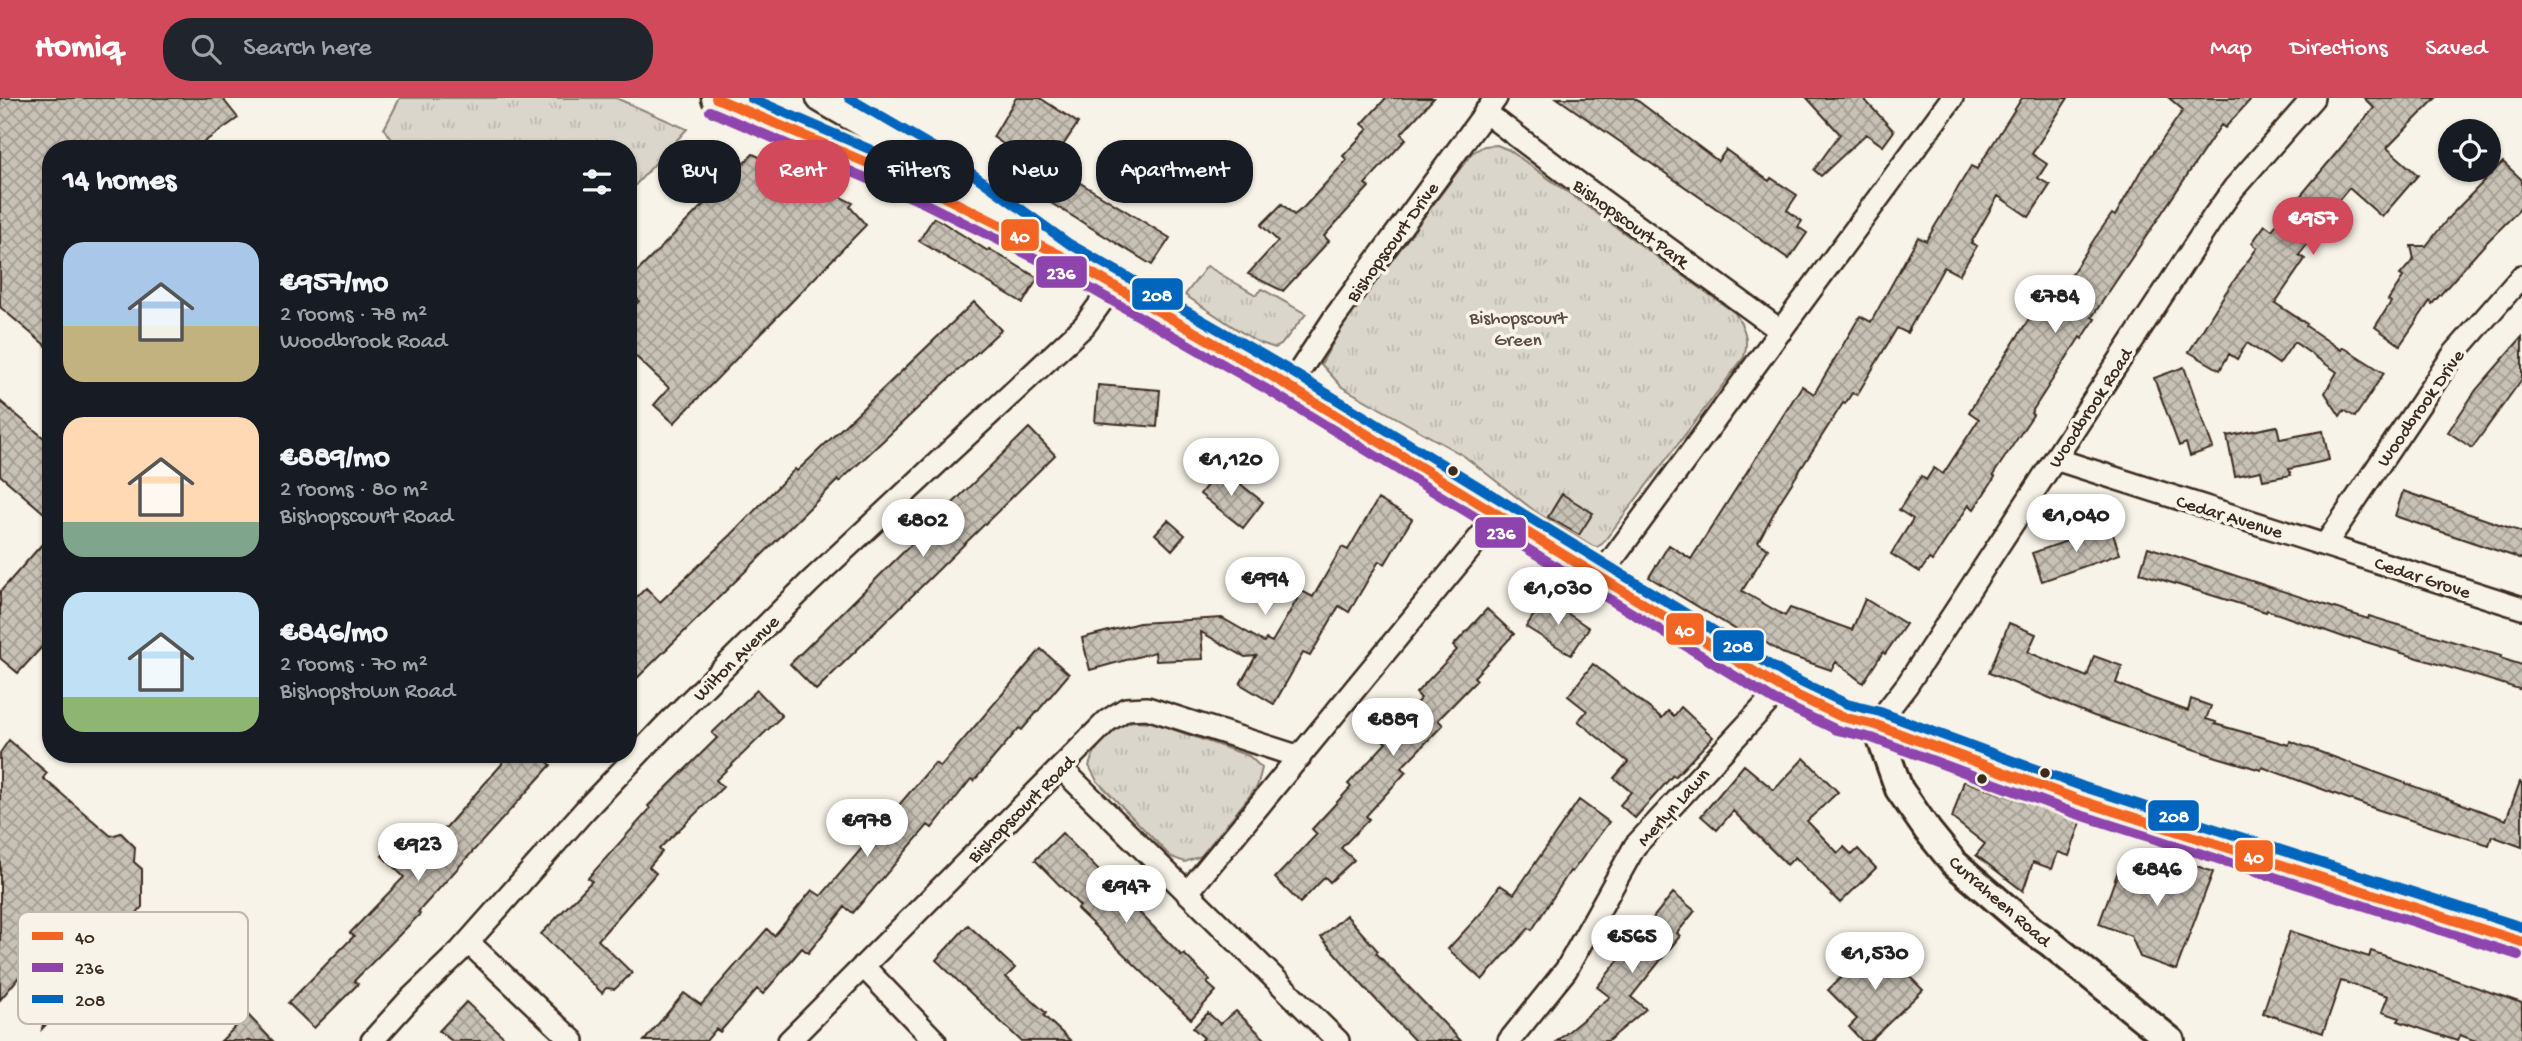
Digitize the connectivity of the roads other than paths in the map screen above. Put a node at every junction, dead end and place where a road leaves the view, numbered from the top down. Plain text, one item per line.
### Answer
1 (716, 98) edge
2 (821, 98) edge
3 (1952, 98) edge
4 (2313, 98) edge
5 (1490, 105) edge
6 (1060, 254) junction
7 (2522, 276) edge
8 (1113, 286) junction
9 (1781, 331) junction
10 (1289, 387) junction
11 (2055, 459) junction
12 (1498, 515) junction
13 (2325, 545) junction
14 (1600, 576) junction
15 (2522, 608) edge
16 (1781, 688) junction
17 (1876, 725) junction
18 (637, 756) edge
19 (1300, 757) junction
20 (630, 763) edge
21 (1061, 768) junction
22 (1187, 893) junction
23 (468, 942) junction
24 (2522, 942) edge
25 (863, 966) junction
26 (372, 1041) edge
27 (573, 1041) edge
28 (789, 1041) edge
29 (935, 1041) edge
30 (1338, 1041) edge
31 (1509, 1041) edge
32 (2171, 1041) edge

1 - 6 main road
2 - 6 main road
3 - 9 street
4 - 11 street, Woodbrook Road
5 - 9 street, Bishopscourt Park
5 - 10 street, Bishopscourt Drive
6 - 8 main road
7 - 13 street, Woodbrook Drive
8 - 10 main road
8 - 18 street, Wilton Avenue
9 - 14 street
10 - 12 main road
11 - 13 street, Cedar Avenue
11 - 17 street, Woodbrook Road
12 - 14 main road
12 - 19 street
13 - 15 street, Cedar Grove
14 - 16 main road
16 - 17 main road
16 - 31 street, Merlyn Lawn
17 - 24 main road
17 - 32 street, Curraheen Road
19 - 21 street, Bishopscourt Road
19 - 22 street
20 - 23 street, Wilton Avenue
21 - 22 street
21 - 25 street, Bishopscourt Road
22 - 30 street
23 - 26 street, Wilton Avenue
23 - 27 street
25 - 28 street, Bishopscourt Road
25 - 29 street

